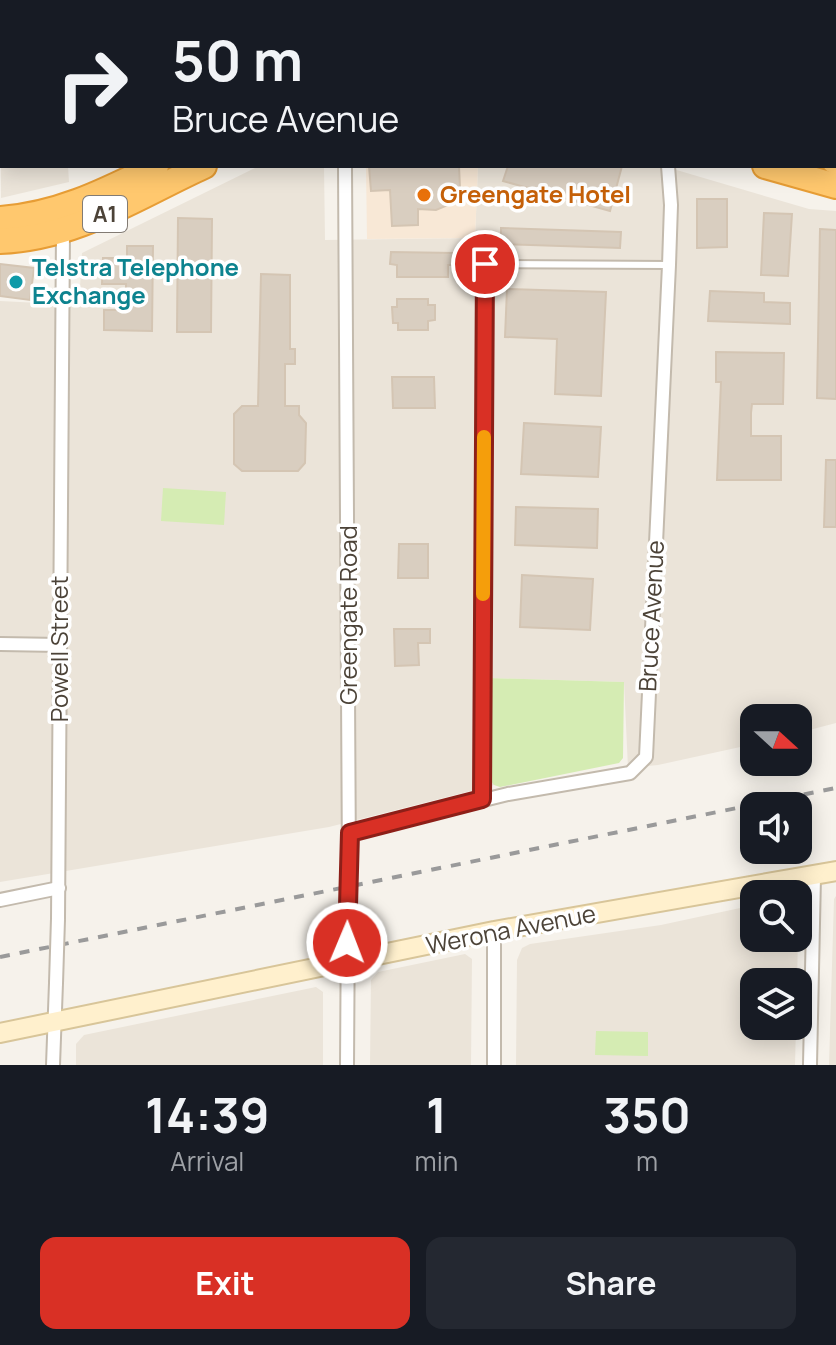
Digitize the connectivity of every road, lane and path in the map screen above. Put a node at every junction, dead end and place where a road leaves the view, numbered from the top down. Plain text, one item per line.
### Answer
1 (152, 168) edge
2 (200, 168) edge
3 (345, 168) edge
4 (668, 168) edge
5 (772, 168) edge
6 (836, 186) edge
7 (0, 219) edge
8 (63, 232) junction
9 (0, 241) edge
10 (669, 265) junction
11 (0, 644) edge
12 (60, 645) junction
13 (482, 799) junction
14 (350, 833) junction
15 (836, 871) edge
16 (814, 876) junction
17 (59, 888) junction
18 (0, 900) edge
19 (494, 931) junction
20 (347, 963) junction
21 (55, 1022) junction
22 (0, 1033) edge
23 (53, 1065) edge
24 (347, 1065) edge
25 (494, 1065) edge
26 (810, 1065) edge

1 - 7 highway, A1
2 - 8 highway, A1
3 - 14 street, Greengate Road
4 - 10 street, Bruce Avenue
5 - 6 highway
8 - 9 highway, A1
8 - 12 street, Powell Street
10 - 13 street, Bruce Avenue
10 - 13 lane
11 - 12 street
12 - 17 street, Powell Street
13 - 14 street, Bruce Avenue
14 - 20 street, Greengate Road, bridge
15 - 16 street, Werona Avenue
16 - 19 street, Werona Avenue
16 - 26 street
17 - 18 street
17 - 21 street, Powell Street, bridge
19 - 20 street, Werona Avenue
19 - 25 street
20 - 21 street, Werona Avenue
20 - 24 street, Greengate Road
21 - 22 street, Werona Avenue
21 - 23 street, Powell Street

